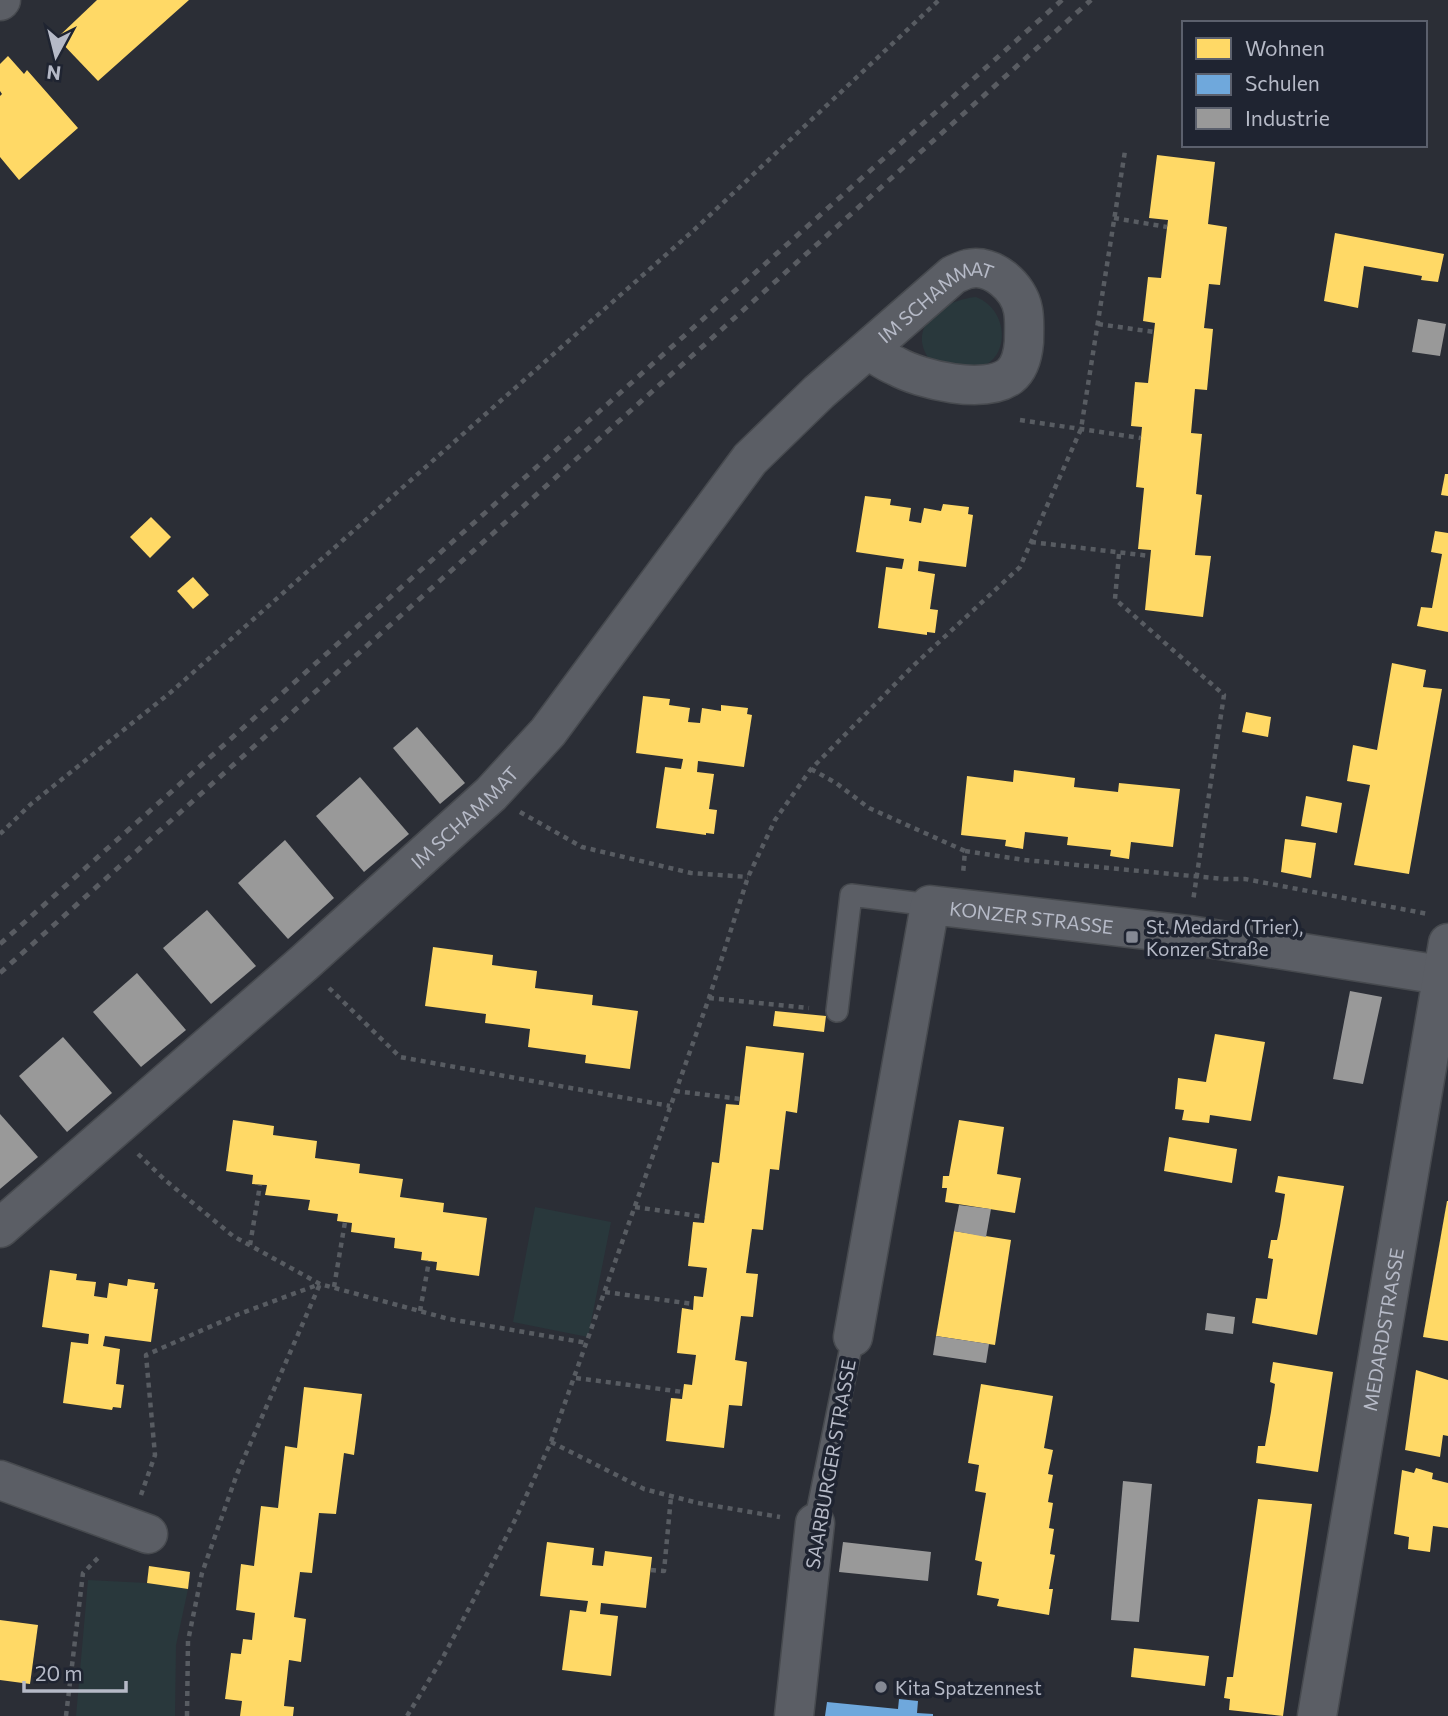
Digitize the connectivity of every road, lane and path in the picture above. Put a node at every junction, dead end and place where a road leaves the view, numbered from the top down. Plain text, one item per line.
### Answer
1 (939, 0) edge
2 (1125, 151) dead end
3 (1114, 218) junction
4 (1167, 226) dead end
5 (1098, 324) junction
6 (1154, 332) dead end
7 (868, 350) dead end
8 (1020, 420) dead end
9 (1082, 429) junction
10 (1141, 438) dead end
11 (1031, 542) junction
12 (1119, 554) junction
13 (1150, 556) dead end
14 (811, 769) junction
15 (491, 793) junction
16 (0, 834) edge
17 (965, 850) junction
18 (748, 877) junction
19 (1196, 877) junction
20 (945, 906) junction
21 (1441, 945) edge
22 (304, 963) junction
23 (709, 998) junction
24 (836, 1011) joint
25 (675, 1091) junction
26 (740, 1099) dead end
27 (670, 1106) junction
28 (112, 1129) junction
29 (260, 1185) dead end
30 (635, 1207) junction
31 (705, 1217) dead end
32 (345, 1223) dead end
33 (0, 1227) edge
34 (250, 1245) junction
35 (429, 1261) dead end
36 (320, 1283) junction
37 (334, 1287) junction
38 (606, 1292) junction
39 (693, 1304) dead end
40 (420, 1311) junction
41 (853, 1337) joint
42 (587, 1343) junction
43 (576, 1378) junction
44 (683, 1392) dead end
45 (551, 1442) junction
46 (0, 1480) edge
47 (671, 1497) junction
48 (755, 1513) dead end
49 (815, 1523) joint
50 (139, 1530) junction
51 (651, 1570) dead end
52 (66, 1716) edge
53 (187, 1716) edge
54 (407, 1716) edge
55 (794, 1716) edge
56 (1317, 1716) edge

1 - 16 path
2 - 3 path
3 - 4 path
3 - 5 path
5 - 6 path
5 - 9 path
7 - 15 street, IM SCHAMMAT
8 - 9 path
9 - 10 path
9 - 11 path
11 - 12 path
11 - 14 path
12 - 13 path
12 - 19 path
14 - 17 path
14 - 18 path
15 - 18 path
15 - 22 street, IM SCHAMMAT
17 - 19 path
17 - 20 path
18 - 23 path
19 - 21 path
20 - 21 street, KONZER STRASSE
20 - 24 lane
20 - 41 street, KONZER STRASSE
21 - 56 street, MEDARDSTRASSE
22 - 27 path
22 - 28 street, IM SCHAMMAT
23 - 24 path
23 - 25 path
25 - 26 path
25 - 27 path
27 - 30 path
28 - 33 street, IM SCHAMMAT
28 - 34 path
29 - 34 path
30 - 31 path
30 - 38 path
32 - 37 path
34 - 36 path
35 - 40 path
36 - 37 path
36 - 50 path
36 - 53 path
37 - 40 path
38 - 39 path
38 - 42 path
40 - 42 path
41 - 49 lane, SAARBURGER STRASSE
42 - 43 path
43 - 44 path
43 - 45 path
45 - 47 path
45 - 54 path
46 - 50 street
47 - 48 path
47 - 51 path
49 - 55 street, SAARBURGER STRASSE
50 - 52 path

